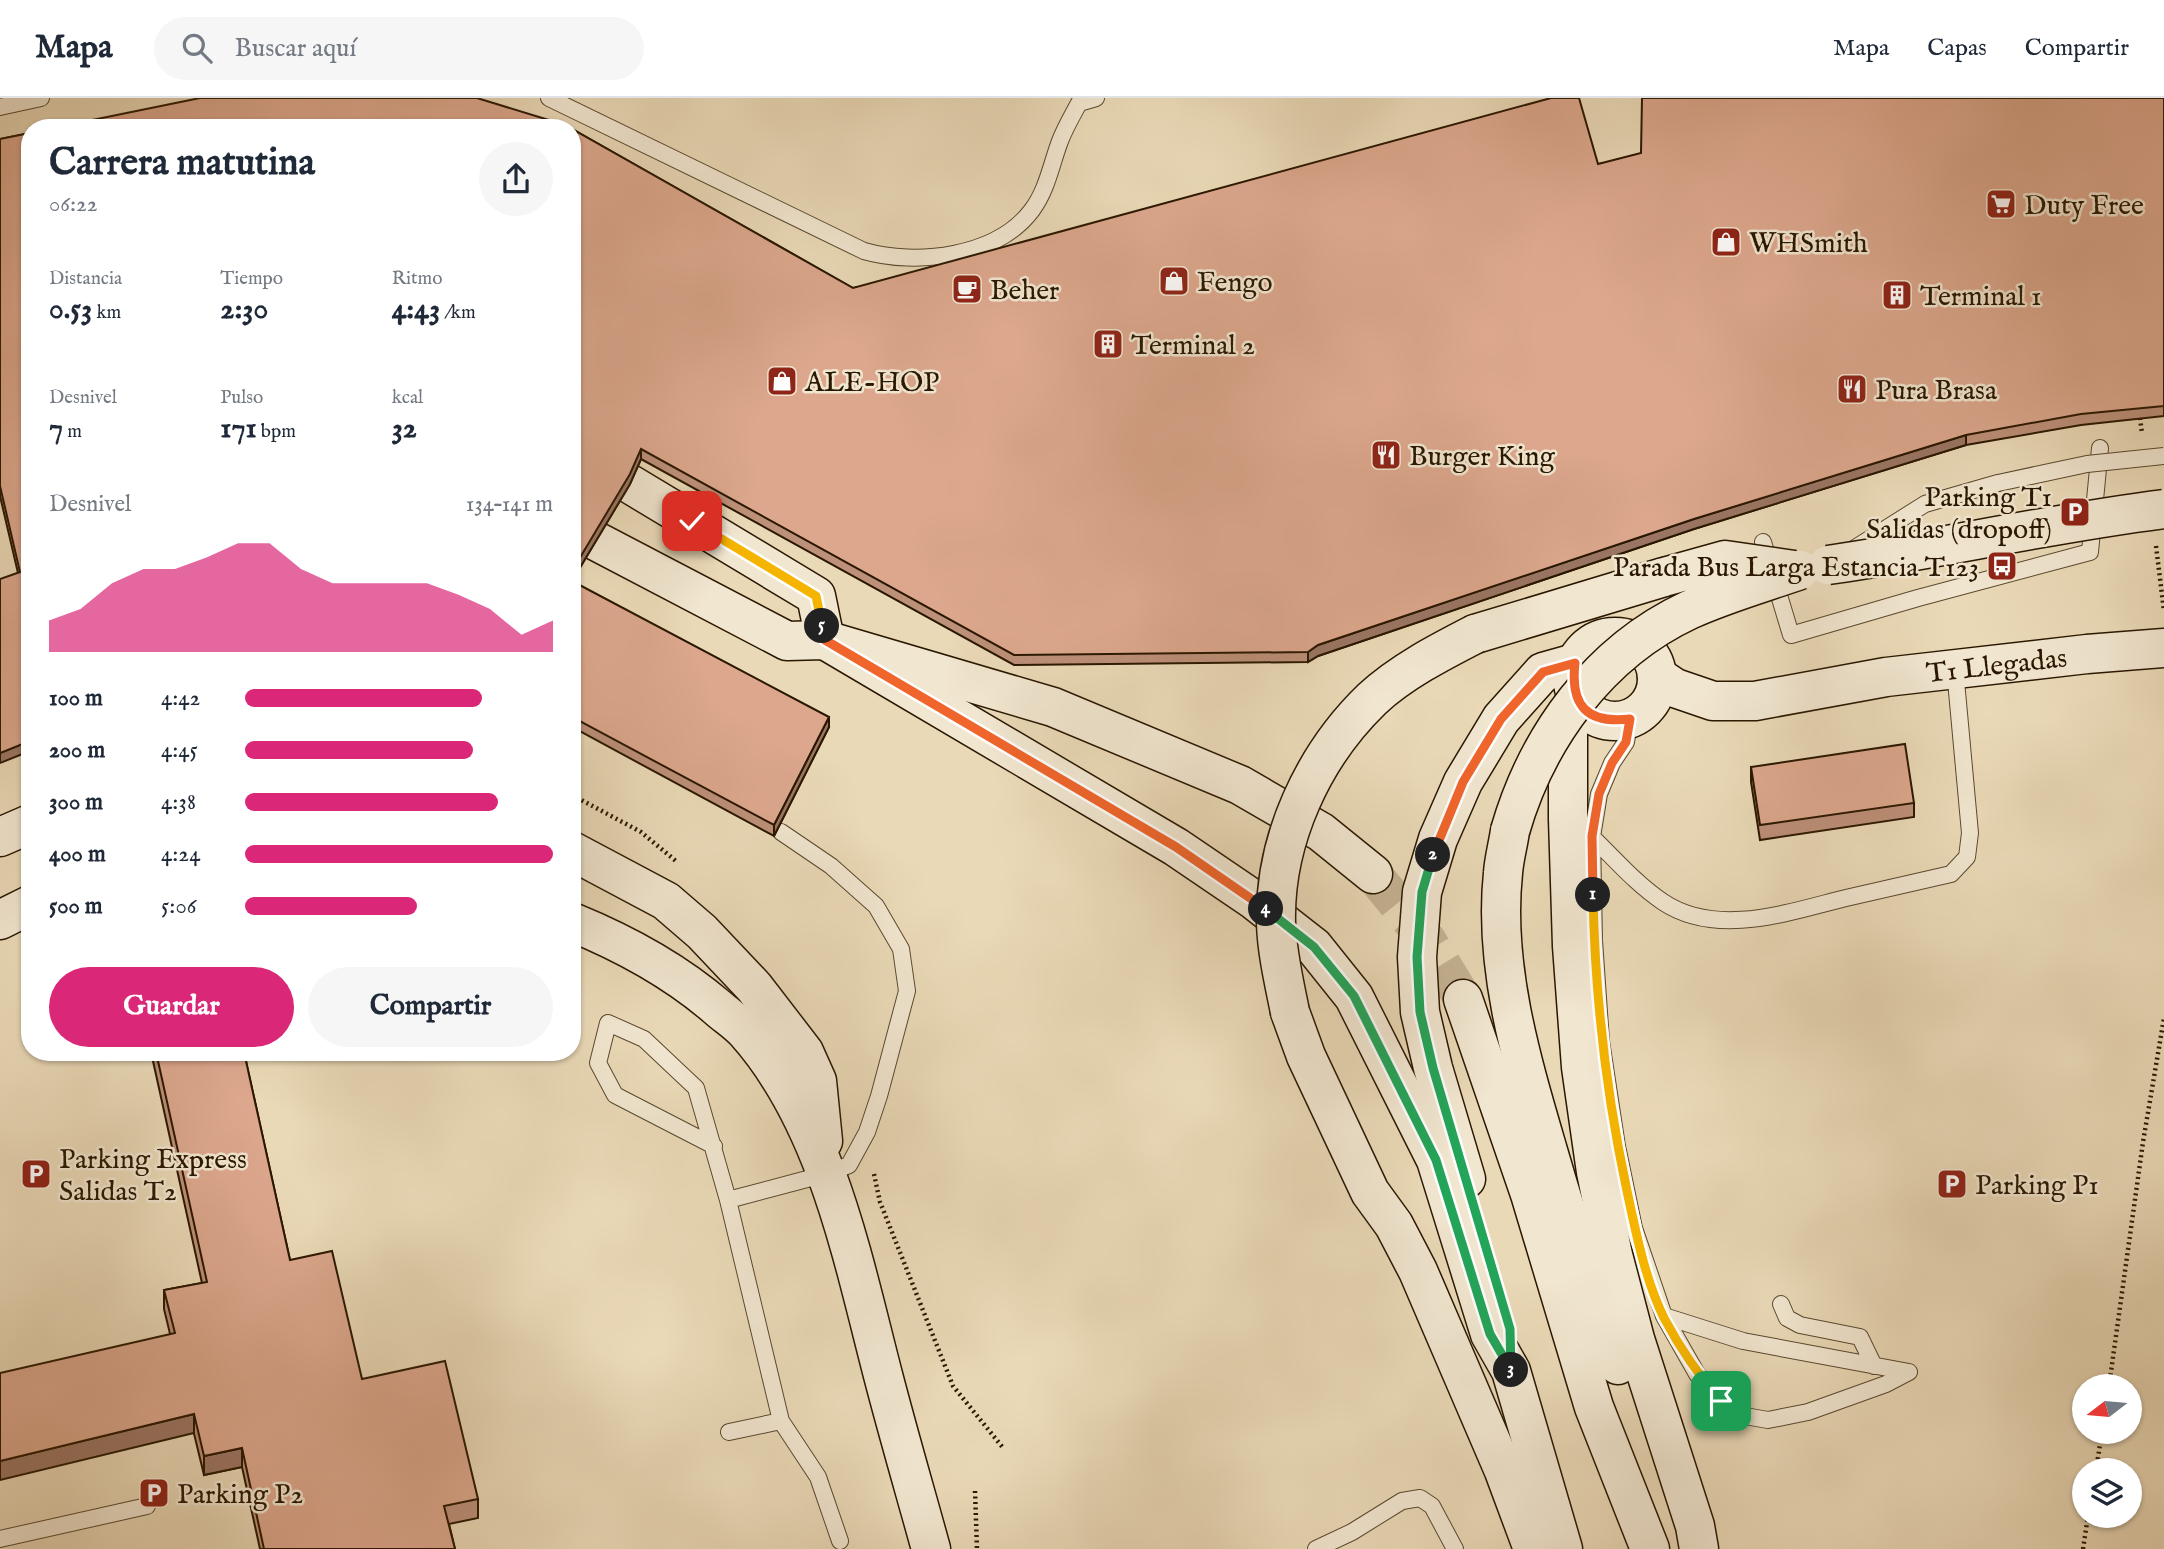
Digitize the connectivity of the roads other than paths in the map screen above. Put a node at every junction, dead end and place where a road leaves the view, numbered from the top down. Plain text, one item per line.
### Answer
1 (41, 98) edge
2 (549, 98) edge
3 (1096, 98) edge
4 (1078, 100) edge
5 (0, 107) edge
6 (2100, 448) dead end
7 (2164, 456) edge
8 (630, 484) edge
9 (2151, 510) edge
10 (596, 541) edge
11 (1763, 541) dead end
12 (1814, 568) junction
13 (825, 640) junction
14 (2164, 648) edge
15 (1575, 663) junction
16 (1955, 670) junction
17 (1657, 676) junction
18 (1579, 701) junction
19 (1630, 719) junction
20 (21, 828) edge
21 (781, 832) edge
22 (0, 836) edge
23 (1592, 836) junction
24 (581, 856) edge
25 (1373, 874) tunnel mouth
26 (21, 910) edge
27 (0, 920) edge
28 (581, 926) edge
29 (1463, 999) tunnel mouth
30 (714, 1146) junction
31 (826, 1174) junction
32 (728, 1199) junction
33 (1781, 1304) dead end
34 (1664, 1317) junction
35 (1874, 1366) junction
36 (1511, 1371) junction
37 (781, 1421) junction
38 (729, 1432) dead end
39 (147, 1506) dead end
40 (0, 1539) edge
41 (840, 1541) dead end
42 (931, 1549) edge
43 (1316, 1549) edge
44 (1455, 1549) edge
45 (1533, 1549) edge
46 (1563, 1549) edge
47 (1650, 1549) edge
48 (1689, 1549) edge
49 (1699, 1549) edge

1 - 5 lane
2 - 4 lane
3 - 4 lane
6 - 11 lane
7 - 12 lane, bridge
8 - 13 street
9 - 12 street, bridge
10 - 13 street
12 - 45 street, bridge
12 - 48 street, bridge
13 - 25 street
13 - 36 street
14 - 16 street, T1 Llegadas
15 - 17 street
15 - 18 street
15 - 36 street
16 - 17 street, T1 Llegadas
16 - 23 lane
17 - 19 street
18 - 19 street
18 - 49 street
19 - 23 lane
20 - 22 street
21 - 31 lane
23 - 34 lane
24 - 31 street
26 - 27 street
28 - 31 street
29 - 47 street
30 - 30 lane
30 - 32 lane
31 - 32 lane
31 - 42 street
32 - 37 lane
33 - 35 lane
34 - 35 lane
34 - 35 lane
36 - 46 street
37 - 38 lane
37 - 41 lane
39 - 40 lane
43 - 44 lane

